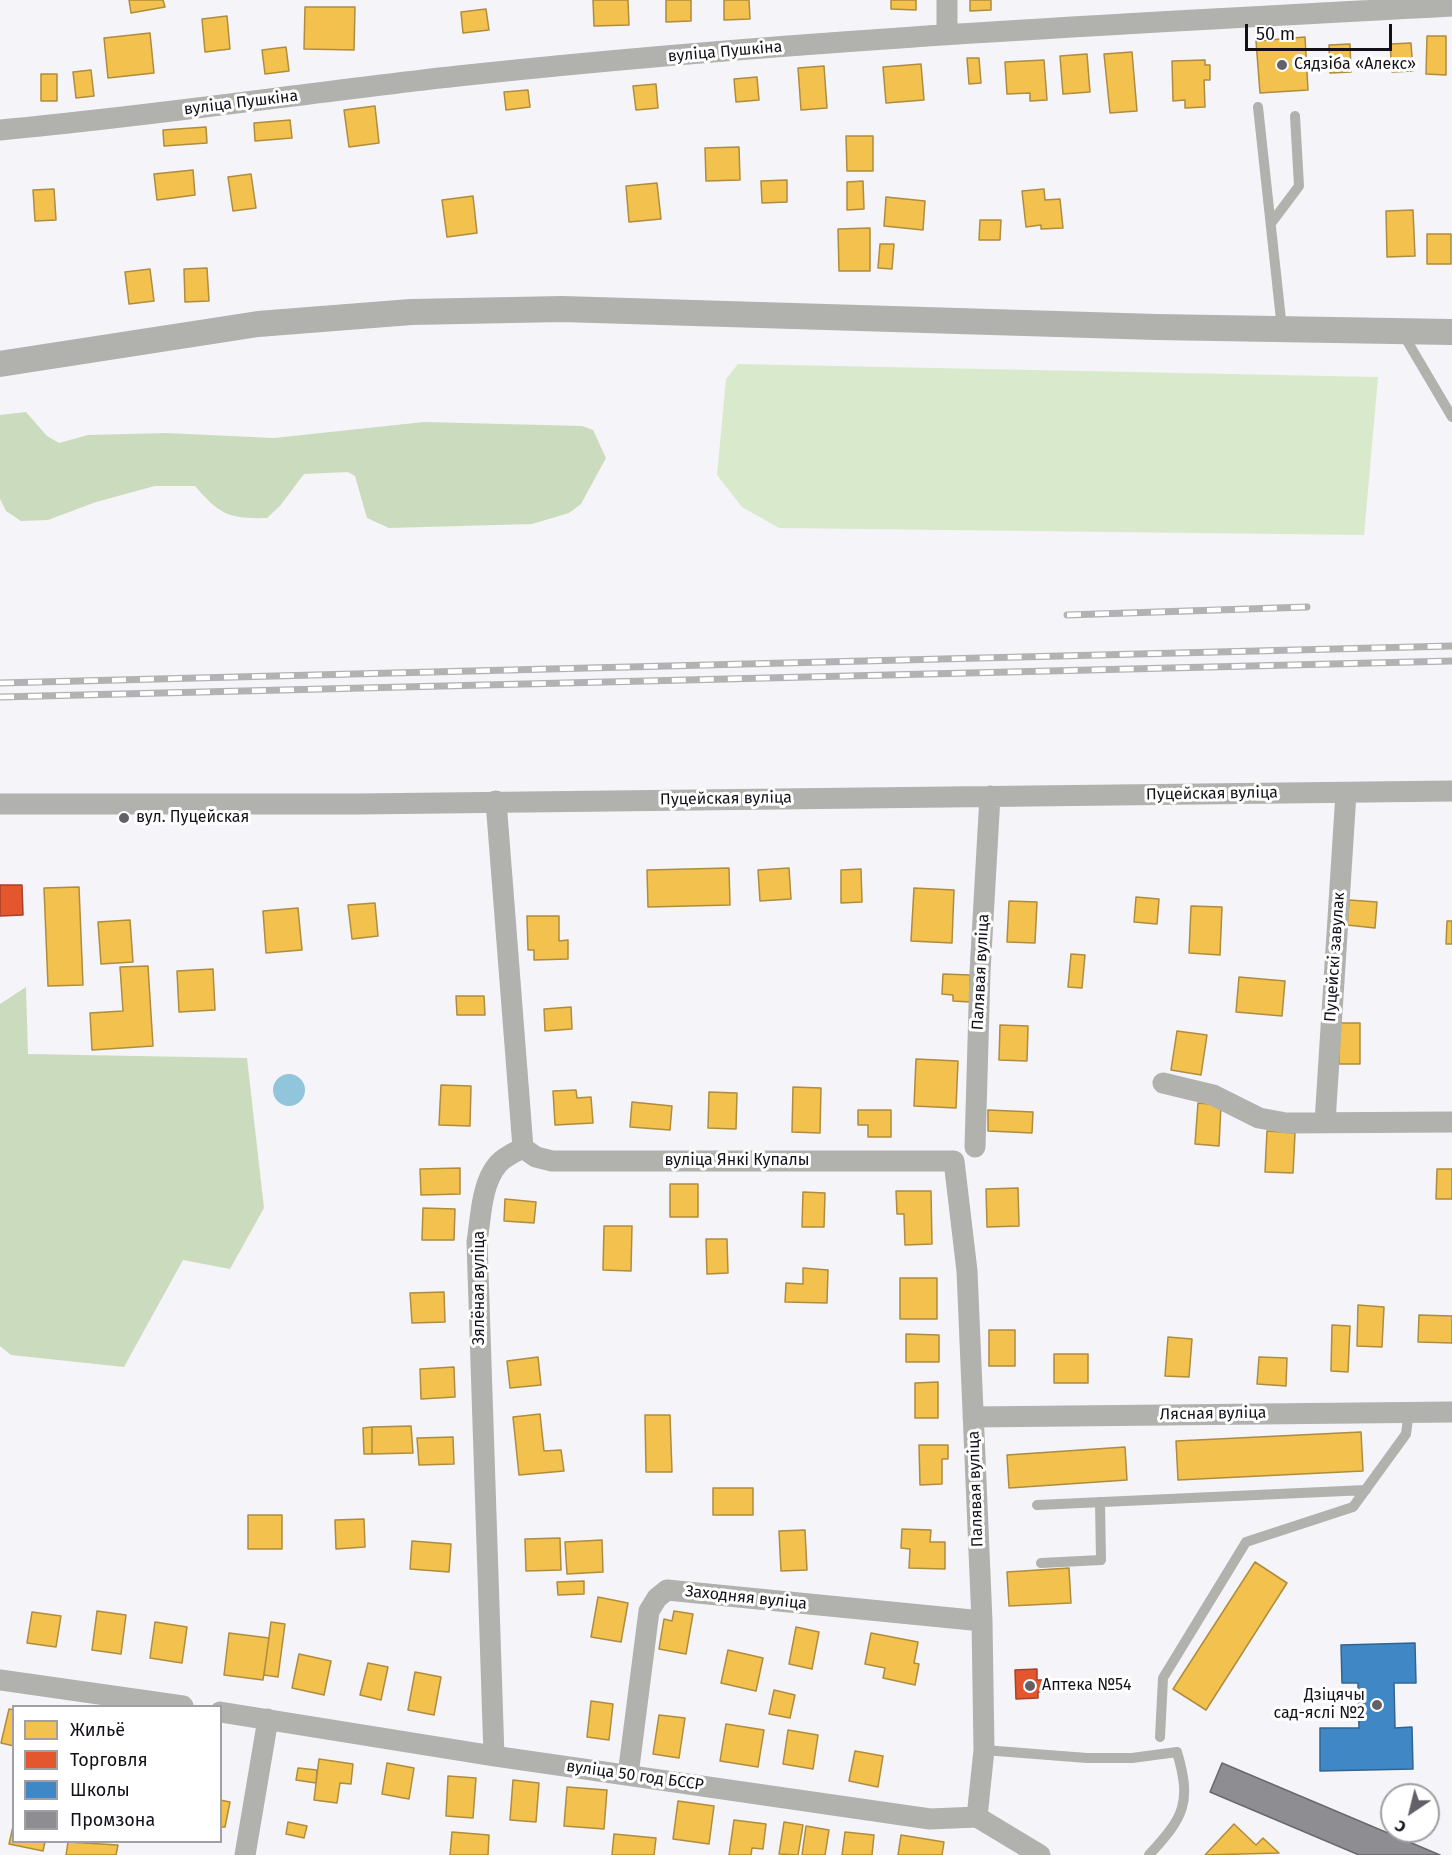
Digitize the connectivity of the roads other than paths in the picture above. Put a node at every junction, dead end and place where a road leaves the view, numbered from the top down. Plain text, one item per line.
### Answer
1 (947, 0) edge
2 (1452, 6) edge
3 (947, 33) junction
4 (1258, 107) dead end
5 (1295, 116) dead end
6 (0, 130) edge
7 (1272, 222) junction
8 (1282, 330) junction
9 (1401, 331) junction
10 (1452, 332) edge
11 (0, 364) edge
12 (1452, 417) edge
13 (1452, 791) edge
14 (1346, 793) junction
15 (990, 796) junction
16 (496, 801) junction
17 (0, 804) edge
18 (1163, 1083) dead end
19 (1325, 1122) junction
20 (1452, 1122) edge
21 (975, 1147) dead end
22 (523, 1148) junction
23 (954, 1161) joint
24 (1409, 1411) junction
25 (1452, 1412) edge
26 (973, 1417) junction
27 (1365, 1490) junction
28 (1100, 1502) junction
29 (1037, 1505) dead end
30 (1041, 1563) dead end
31 (982, 1621) junction
32 (0, 1680) edge
33 (169, 1705) edge
34 (222, 1712) edge
35 (268, 1719) junction
36 (1160, 1737) dead end
37 (984, 1750) junction
38 (494, 1756) junction
39 (628, 1775) junction
40 (977, 1817) junction
41 (245, 1855) edge
42 (1040, 1855) edge
43 (1149, 1855) edge

1 - 3 street
2 - 3 street, вуліца Пушкіна
3 - 6 street, вуліца Пушкіна
4 - 7 lane
5 - 7 lane
7 - 8 lane
8 - 9 street
8 - 11 street
9 - 10 street
9 - 12 lane
13 - 14 street, Пуцейская вуліца
14 - 15 street, Пуцейская вуліца
14 - 19 street, Пуцейскі завулак
15 - 16 street, Пуцейская вуліца
15 - 21 street, Палявая вуліца
16 - 17 street, Пуцейская вуліца
16 - 22 street
18 - 19 street
19 - 20 street
22 - 23 street, вуліца Янкі Купалы
22 - 38 street, Зялёная вуліца
23 - 26 street, Палявая вуліца
24 - 25 street, Лясная вуліца
24 - 26 street, Лясная вуліца
24 - 27 lane
26 - 31 street, Палявая вуліца
27 - 28 lane
27 - 36 lane
28 - 29 lane
28 - 30 lane
31 - 37 street, Палявая вуліца
31 - 39 street, Заходняя вуліца
32 - 33 street
34 - 35 street, вуліца 50 год БССР
35 - 38 street, вуліца 50 год БССР
35 - 41 street
37 - 40 street, Палявая вуліца
37 - 43 lane
38 - 39 street, вуліца 50 год БССР
39 - 40 street, вуліца 50 год БССР
40 - 42 street

